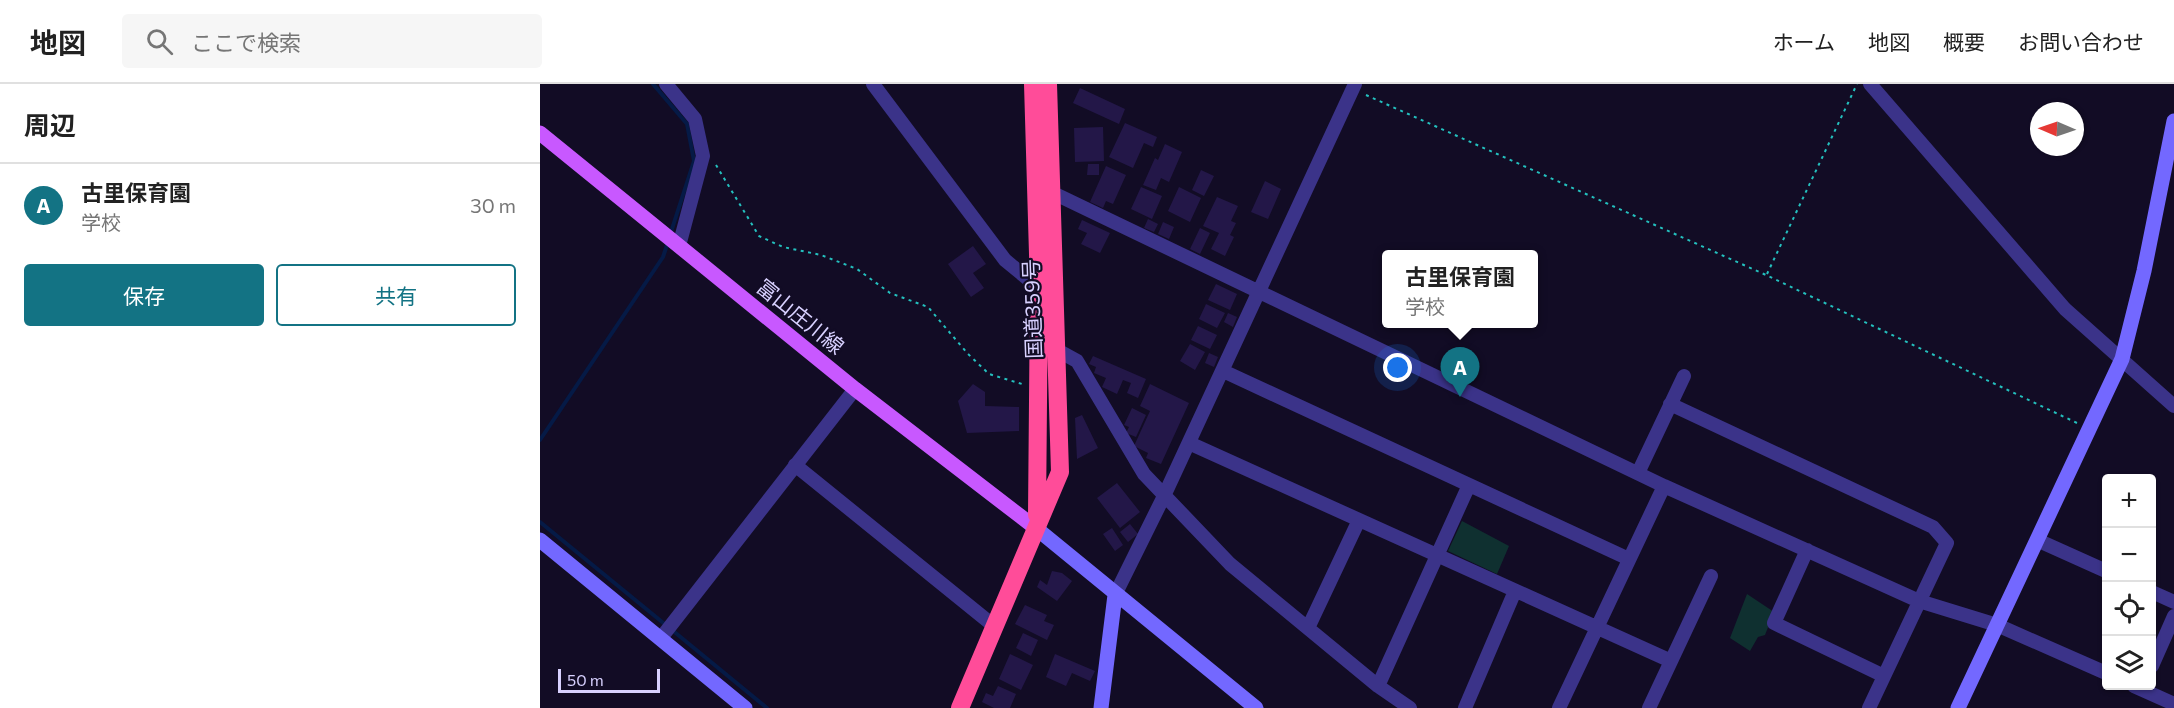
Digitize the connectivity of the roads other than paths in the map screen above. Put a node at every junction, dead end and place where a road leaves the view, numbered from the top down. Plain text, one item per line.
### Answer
1 (666, 84) edge
2 (873, 84) edge
3 (1032, 84) edge
4 (1048, 84) edge
5 (1870, 84) edge
6 (1354, 87) edge
7 (2174, 121) edge
8 (540, 133) edge
9 (1051, 192) junction
10 (679, 246) junction
11 (1039, 288) junction
12 (1260, 292) junction
13 (1056, 350) junction
14 (2122, 359) junction
15 (1223, 371) junction
16 (1684, 376) dead end
17 (855, 389) junction
18 (1670, 404) junction
19 (2174, 406) edge
20 (1189, 442) junction
21 (795, 465) junction
22 (1638, 473) junction
23 (1469, 485) junction
24 (1664, 486) junction
25 (1164, 496) junction
26 (1359, 520) junction
27 (1037, 529) junction
28 (540, 540) edge
29 (2037, 540) junction
30 (1807, 550) junction
31 (1437, 556) junction
32 (1629, 559) junction
33 (2102, 570) edge
34 (1711, 576) dead end
35 (1515, 591) junction
36 (2156, 594) edge
37 (1115, 595) junction
38 (1919, 601) junction
39 (2174, 602) edge
40 (2174, 616) edge
41 (1996, 625) junction
42 (994, 626) junction
43 (1308, 628) junction
44 (1596, 628) junction
45 (661, 638) junction
46 (2156, 655) edge
47 (1671, 661) junction
48 (2102, 672) edge
49 (1884, 676) junction
50 (1378, 686) junction
51 (2145, 690) edge
52 (2174, 704) edge
53 (1964, 706) edge
54 (745, 708) edge
55 (960, 708) edge
56 (1101, 708) edge
57 (1256, 708) edge
58 (1410, 708) edge
59 (1465, 708) edge
60 (1559, 708) edge
61 (1649, 708) edge
62 (1869, 708) edge

1 - 10 street
2 - 11 street
3 - 11 highway, 国道359号
4 - 9 highway, 国道359号
5 - 14 street
6 - 12 street
7 - 14 street
8 - 10 main road, 富山庄川線
9 - 12 street
9 - 13 highway, 国道359号
10 - 17 main road, 富山庄川線
11 - 27 highway, 国道359号
12 - 15 street
12 - 22 street
13 - 25 street
13 - 27 highway, 国道359号
14 - 19 street
14 - 29 street
15 - 20 street
15 - 23 street
16 - 18 street
17 - 21 street
17 - 27 main road, 富山庄川線
18 - 22 street
18 - 38 street
20 - 25 street
20 - 26 street
21 - 42 street
21 - 45 street
22 - 24 street
23 - 31 street
23 - 32 street
24 - 30 street
24 - 32 street
25 - 37 street
25 - 43 street
26 - 31 street
26 - 43 street
27 - 37 street
27 - 42 highway, 国道359号
28 - 45 street
29 - 33 street
29 - 41 street
30 - 38 street
30 - 49 street
31 - 35 street
31 - 50 street
32 - 44 street
34 - 47 street
35 - 44 street
35 - 59 street
36 - 39 street
37 - 56 street
37 - 57 street
38 - 41 street
38 - 49 street
40 - 46 street
41 - 48 street
41 - 53 street
42 - 55 highway, 国道359号
43 - 50 street
44 - 47 street
44 - 60 street
45 - 54 street
47 - 61 street
49 - 62 street
50 - 58 street
51 - 52 street

